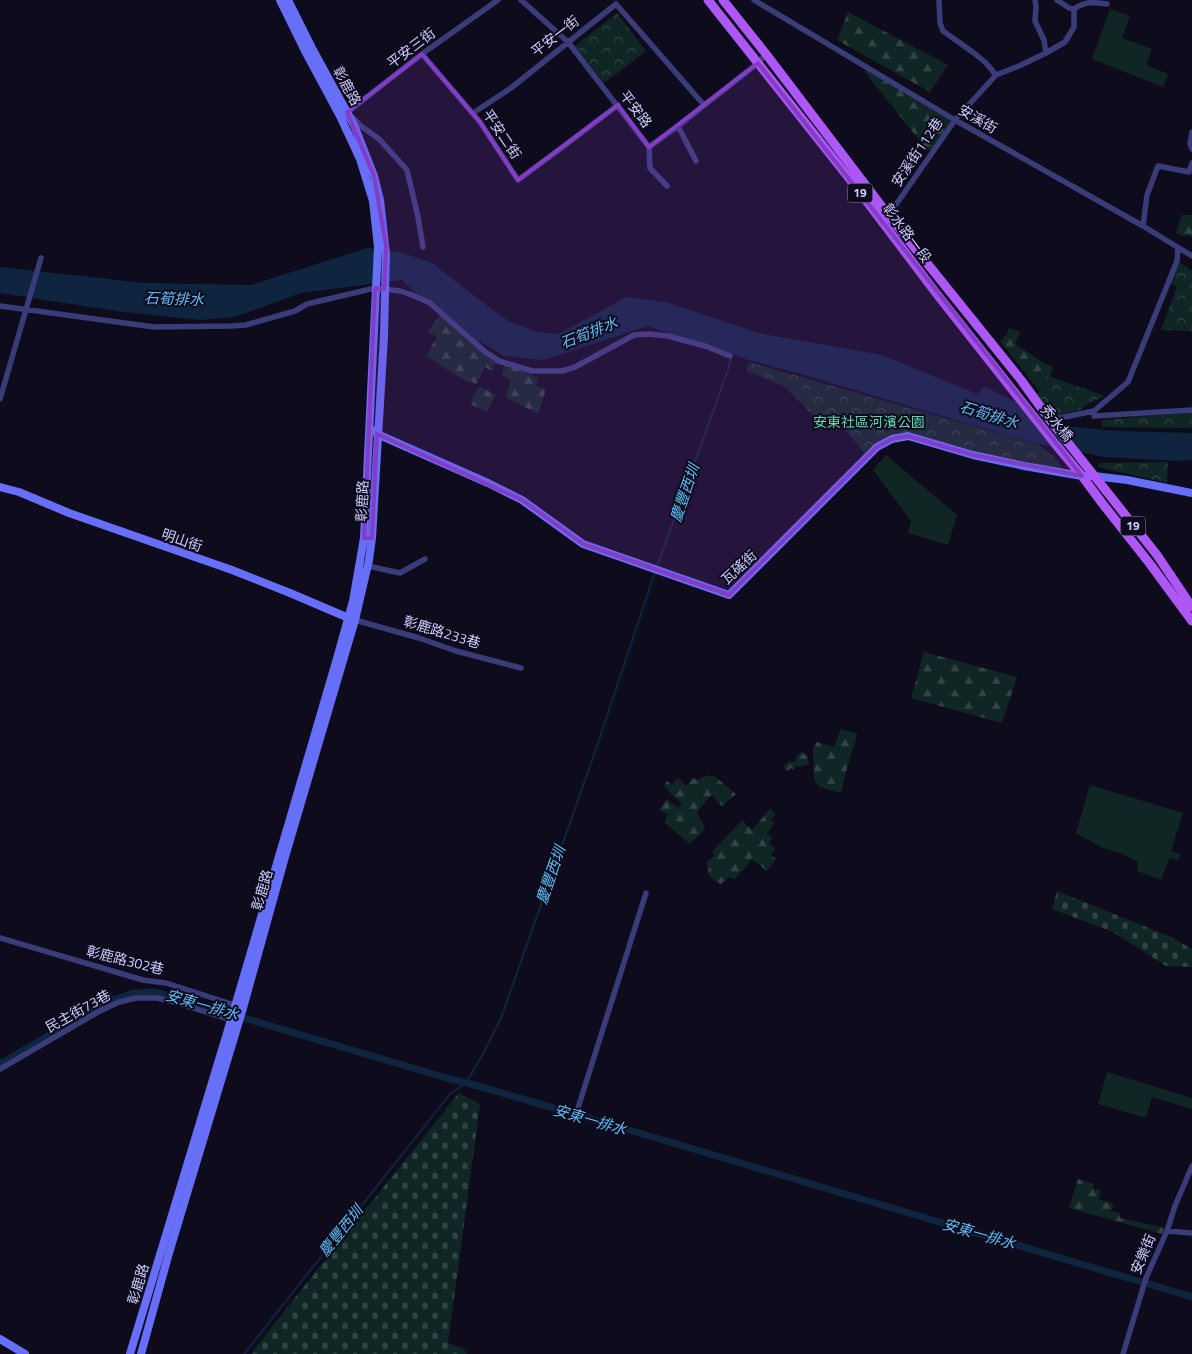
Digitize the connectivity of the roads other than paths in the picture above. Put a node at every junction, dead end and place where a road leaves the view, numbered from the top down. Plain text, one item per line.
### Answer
1 (280, 0) edge
2 (288, 0) edge
3 (498, 0) edge
4 (521, 0) edge
5 (708, 0) edge
6 (723, 0) edge
7 (754, 0) edge
8 (938, 0) edge
9 (1035, 0) edge
10 (1057, 0) edge
11 (1107, 4) dead end
12 (1074, 9) junction
13 (568, 42) junction
14 (422, 54) junction
15 (766, 54) junction
16 (1046, 54) junction
17 (758, 63) junction
18 (996, 75) junction
19 (618, 105) junction
20 (704, 105) junction
21 (473, 113) junction
22 (343, 114) junction
23 (954, 120) junction
24 (678, 126) junction
25 (1192, 132) edge
26 (649, 147) junction
27 (1192, 149) edge
28 (696, 161) dead end
29 (1192, 163) edge
30 (667, 186) dead end
31 (885, 219) junction
32 (1143, 226) junction
33 (423, 247) dead end
34 (1178, 248) junction
35 (1192, 256) edge
36 (40, 258) dead end
37 (375, 287) junction
38 (384, 287) junction
39 (0, 306) edge
40 (25, 309) junction
41 (730, 356) dead end
42 (1021, 380) joint
43 (1011, 387) joint
44 (0, 399) edge
45 (1192, 410) edge
46 (1094, 411) junction
47 (370, 415) junction
48 (1050, 420) junction
49 (378, 434) junction
50 (1082, 476) junction
51 (1094, 476) junction
52 (0, 487) edge
53 (1192, 493) edge
54 (368, 538) junction
55 (424, 559) dead end
56 (368, 566) junction
57 (1192, 607) edge
58 (351, 619) junction
59 (1192, 621) edge
60 (521, 668) dead end
61 (646, 893) dead end
62 (0, 938) edge
63 (239, 1006) junction
64 (235, 1021) junction
65 (0, 1069) edge
66 (577, 1111) dead end
67 (194, 1155) junction
68 (1192, 1166) edge
69 (1167, 1231) junction
70 (1192, 1233) edge
71 (0, 1339) edge
72 (25, 1354) edge
73 (130, 1354) edge
74 (141, 1354) edge
75 (1123, 1354) edge

1 - 22 main road, 彰鹿路
2 - 22 main road, 彰鹿路
3 - 14 street, 平安三街
4 - 13 street, 平安路
5 - 17 main road, 彰水路一段 / 19
6 - 15 main road, 彰水路一段 / 19
7 - 23 street, 安溪街
8 - 18 street
9 - 16 street
10 - 12 street
11 - 12 street
12 - 16 street, 安溪街112巷
13 - 19 street, 平安路
13 - 20 street, 平安一街
13 - 21 street, 平安一街
14 - 21 street, 平安二街
14 - 22 street, 平安三街
15 - 17 street, 平安路
15 - 31 main road, 彰水路一段 / 19
16 - 18 street, 安溪街112巷
17 - 20 street, 平安路
17 - 31 main road, 彰水路一段 / 19
18 - 23 street, 安溪街112巷
19 - 21 street, 平安二街
19 - 26 street, 平安路
20 - 24 street, 平安路
22 - 33 street
22 - 37 main road, 彰鹿路
22 - 38 main road, 彰鹿路
23 - 31 street, 安溪街112巷
23 - 32 street, 安溪街
24 - 26 street, 平安路
24 - 28 street
25 - 27 street
26 - 30 street
29 - 32 street
31 - 42 main road, 彰水路一段 / 19
31 - 43 main road, 彰水路一段 / 19
32 - 34 street, 安溪街
34 - 35 street, 安溪街
34 - 46 street
36 - 40 street
37 - 38 street
37 - 40 street
37 - 47 main road, 彰鹿路
38 - 41 street
38 - 49 main road, 彰鹿路
39 - 40 street
40 - 44 street
42 - 48 main road, 秀水橋 / 19
43 - 50 main road, 秀水橋 / 19
45 - 46 street
46 - 48 street
47 - 49 main road
47 - 54 main road, 彰鹿路
48 - 51 main road, 秀水橋 / 19
49 - 50 main road, 瓦磘街
49 - 54 main road, 彰鹿路
50 - 51 main road, 瓦磘街
50 - 59 main road, 19
51 - 53 main road, 瓦磘街
51 - 57 main road, 19
52 - 58 main road, 明山街
54 - 56 main road, 彰鹿路
54 - 58 main road, 彰鹿路
55 - 56 street
56 - 58 main road, 彰鹿路
58 - 60 street, 彰鹿路233巷
58 - 63 main road, 彰鹿路
61 - 66 street
62 - 63 street, 彰鹿路302巷
63 - 64 main road, 彰鹿路
64 - 65 street, 民主街73巷
64 - 67 main road, 彰鹿路
67 - 73 main road, 彰鹿路
67 - 74 main road, 彰鹿路
68 - 69 street, 安樂街
69 - 70 street
69 - 75 street, 安樂街
71 - 72 main road

